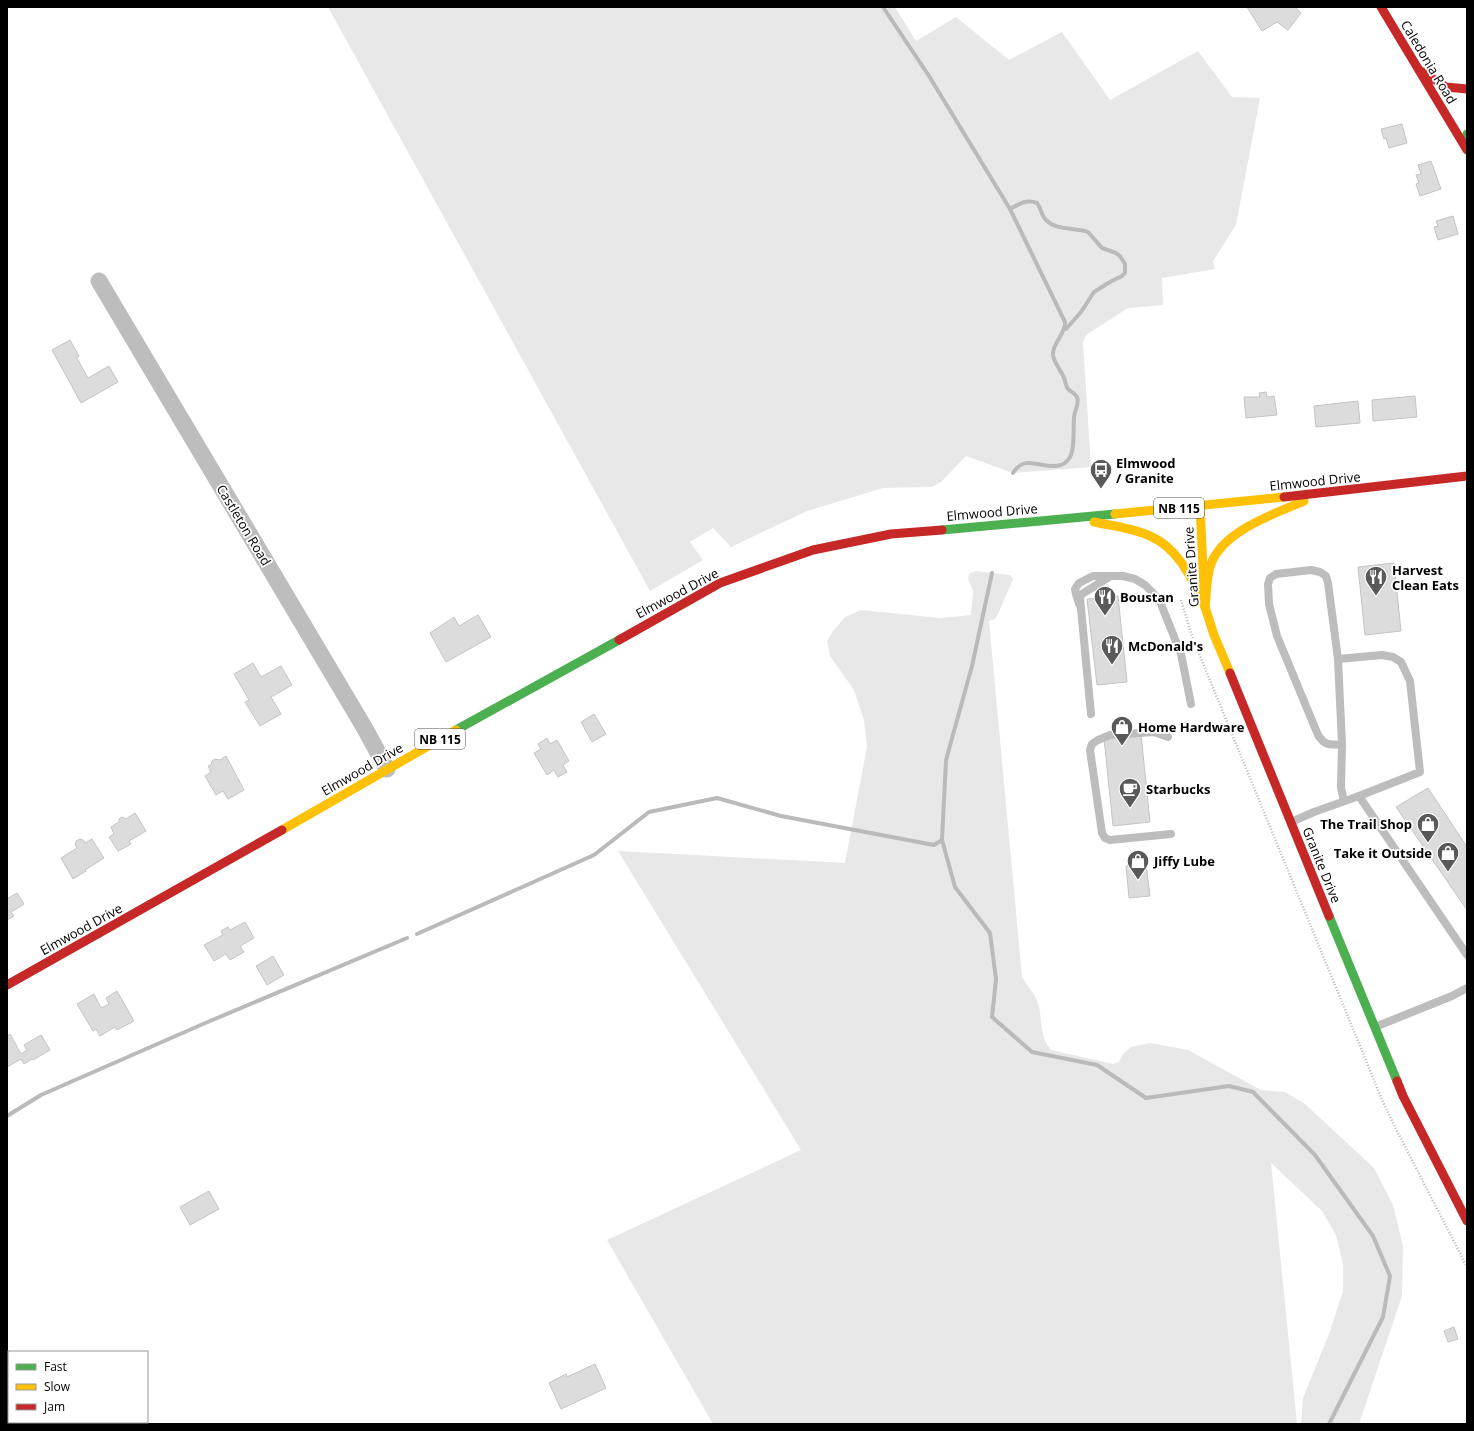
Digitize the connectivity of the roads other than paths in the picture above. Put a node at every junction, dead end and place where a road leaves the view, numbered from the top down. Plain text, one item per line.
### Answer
1 (1381, 7) edge
2 (1419, 70) junction
3 (1467, 89) edge
4 (1467, 134) edge
5 (1465, 147) edge
6 (99, 281) dead end
7 (1467, 476) edge
8 (1321, 493) junction
9 (1200, 506) junction
10 (1078, 518) junction
11 (1205, 607) junction
12 (1338, 659) junction
13 (1191, 704) dead end
14 (1090, 714) dead end
15 (1168, 737) dead end
16 (1342, 744) junction
17 (387, 769) junction
18 (1359, 796) junction
19 (1344, 801) junction
20 (1290, 822) junction
21 (1171, 834) dead end
22 (1467, 955) edge
23 (7, 986) edge
24 (1467, 988) edge
25 (1374, 1027) junction
26 (1467, 1220) edge

1 - 2 main road, Caledonia Road
2 - 3 main road
2 - 5 main road, Caledonia Road
4 - 5 main road
6 - 17 street, Castleton Road
7 - 8 main road, Elmwood Drive / NB 115
8 - 9 main road, Elmwood Drive / NB 115
8 - 11 main road
9 - 10 main road, Elmwood Drive / NB 115
9 - 11 main road, Granite Drive
10 - 11 main road
10 - 17 main road, Elmwood Drive / NB 115
11 - 20 main road, Granite Drive
12 - 16 lane
12 - 16 lane
12 - 18 lane
13 - 14 lane
15 - 21 lane
16 - 19 lane
17 - 23 main road, Elmwood Drive / NB 115
18 - 19 lane
18 - 22 lane
19 - 20 lane
20 - 25 main road, Granite Drive
24 - 25 lane
25 - 26 main road, Granite Drive

